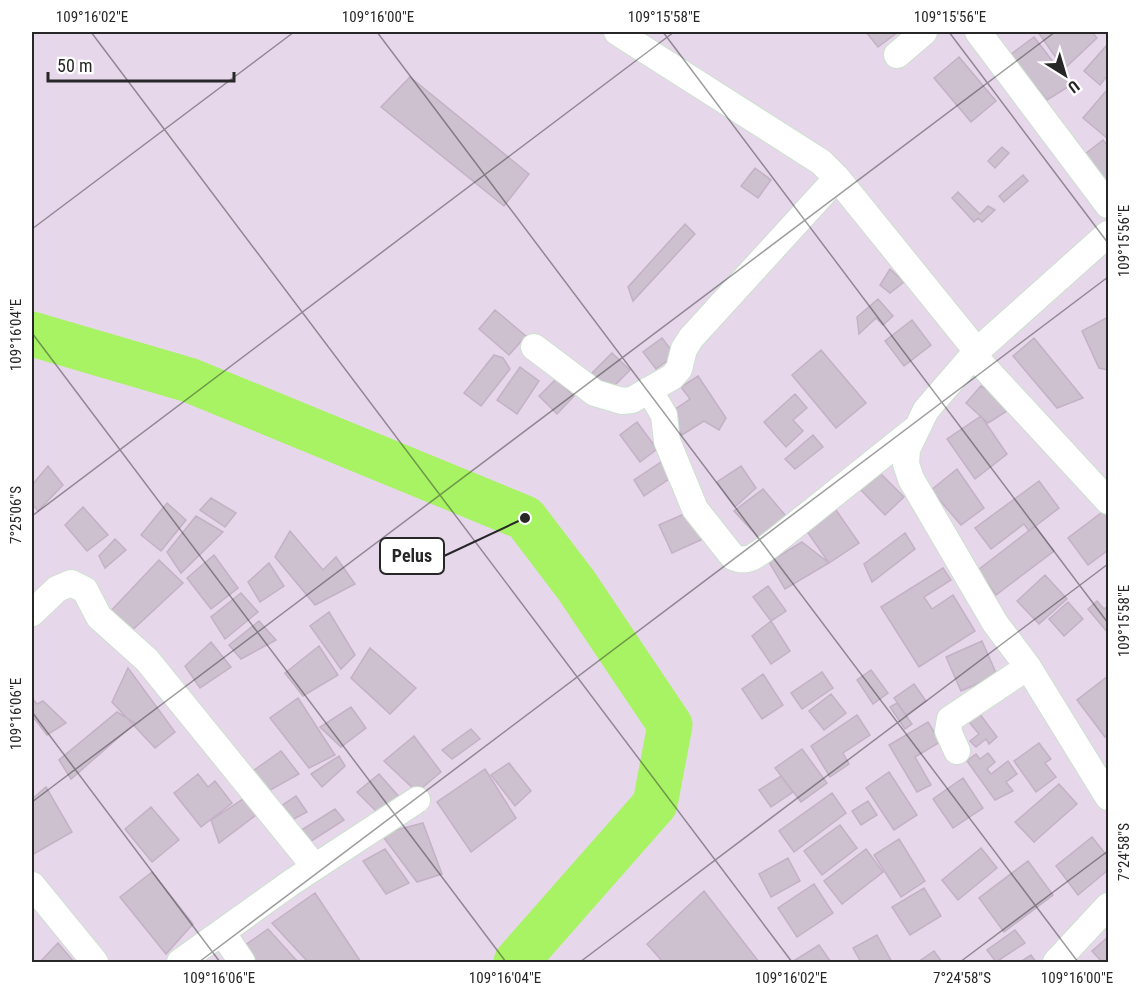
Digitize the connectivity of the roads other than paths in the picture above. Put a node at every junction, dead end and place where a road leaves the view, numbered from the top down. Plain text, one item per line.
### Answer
1 (617, 32) edge
2 (924, 32) edge
3 (978, 32) edge
4 (897, 55) dead end
5 (837, 178) junction
6 (1108, 206) edge
7 (1108, 234) edge
8 (534, 347) dead end
9 (982, 347) junction
10 (649, 390) junction
11 (914, 430) junction
12 (1108, 501) edge
13 (32, 613) edge
14 (1028, 667) junction
15 (957, 751) dead end
16 (1108, 797) edge
17 (417, 800) dead end
18 (315, 867) junction
19 (32, 885) edge
20 (1108, 906) edge
21 (222, 932) junction
22 (95, 963) edge
23 (180, 963) edge
24 (242, 963) edge
25 (1056, 963) edge

1 - 5 street
2 - 4 street
3 - 6 street
5 - 9 street
5 - 10 street
7 - 9 street
8 - 10 street
9 - 11 street
9 - 12 street
10 - 11 street
11 - 14 street
13 - 18 street
14 - 15 street
14 - 16 street
17 - 18 street
18 - 21 street
19 - 22 street
20 - 25 street
21 - 23 street
21 - 24 street

